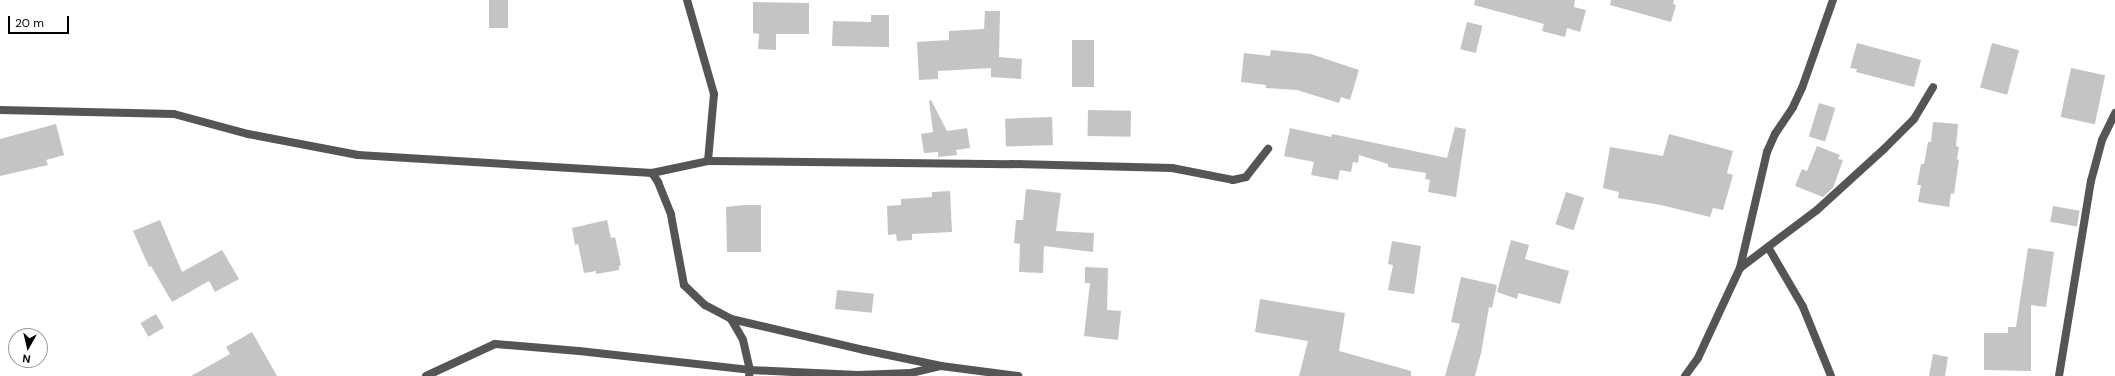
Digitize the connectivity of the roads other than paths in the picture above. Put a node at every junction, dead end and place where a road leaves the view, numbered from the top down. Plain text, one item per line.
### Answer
1 (1833, 0) edge
2 (688, 1) edge
3 (1933, 87) dead end
4 (0, 110) edge
5 (2115, 113) edge
6 (1268, 149) dead end
7 (708, 161) junction
8 (652, 173) junction
9 (1768, 247) junction
10 (1740, 268) junction
11 (731, 319) junction
12 (941, 366) junction
13 (749, 373) edge
14 (426, 376) edge
15 (1018, 376) edge
16 (1685, 376) edge
17 (1831, 376) edge
18 (2059, 376) edge

1 - 10 street
2 - 7 street
3 - 9 street
4 - 8 street
5 - 18 street
6 - 7 street
7 - 8 street
8 - 11 street
9 - 10 street
9 - 17 street
10 - 16 street
11 - 12 street
11 - 13 street
12 - 13 street
12 - 15 street
13 - 14 street

